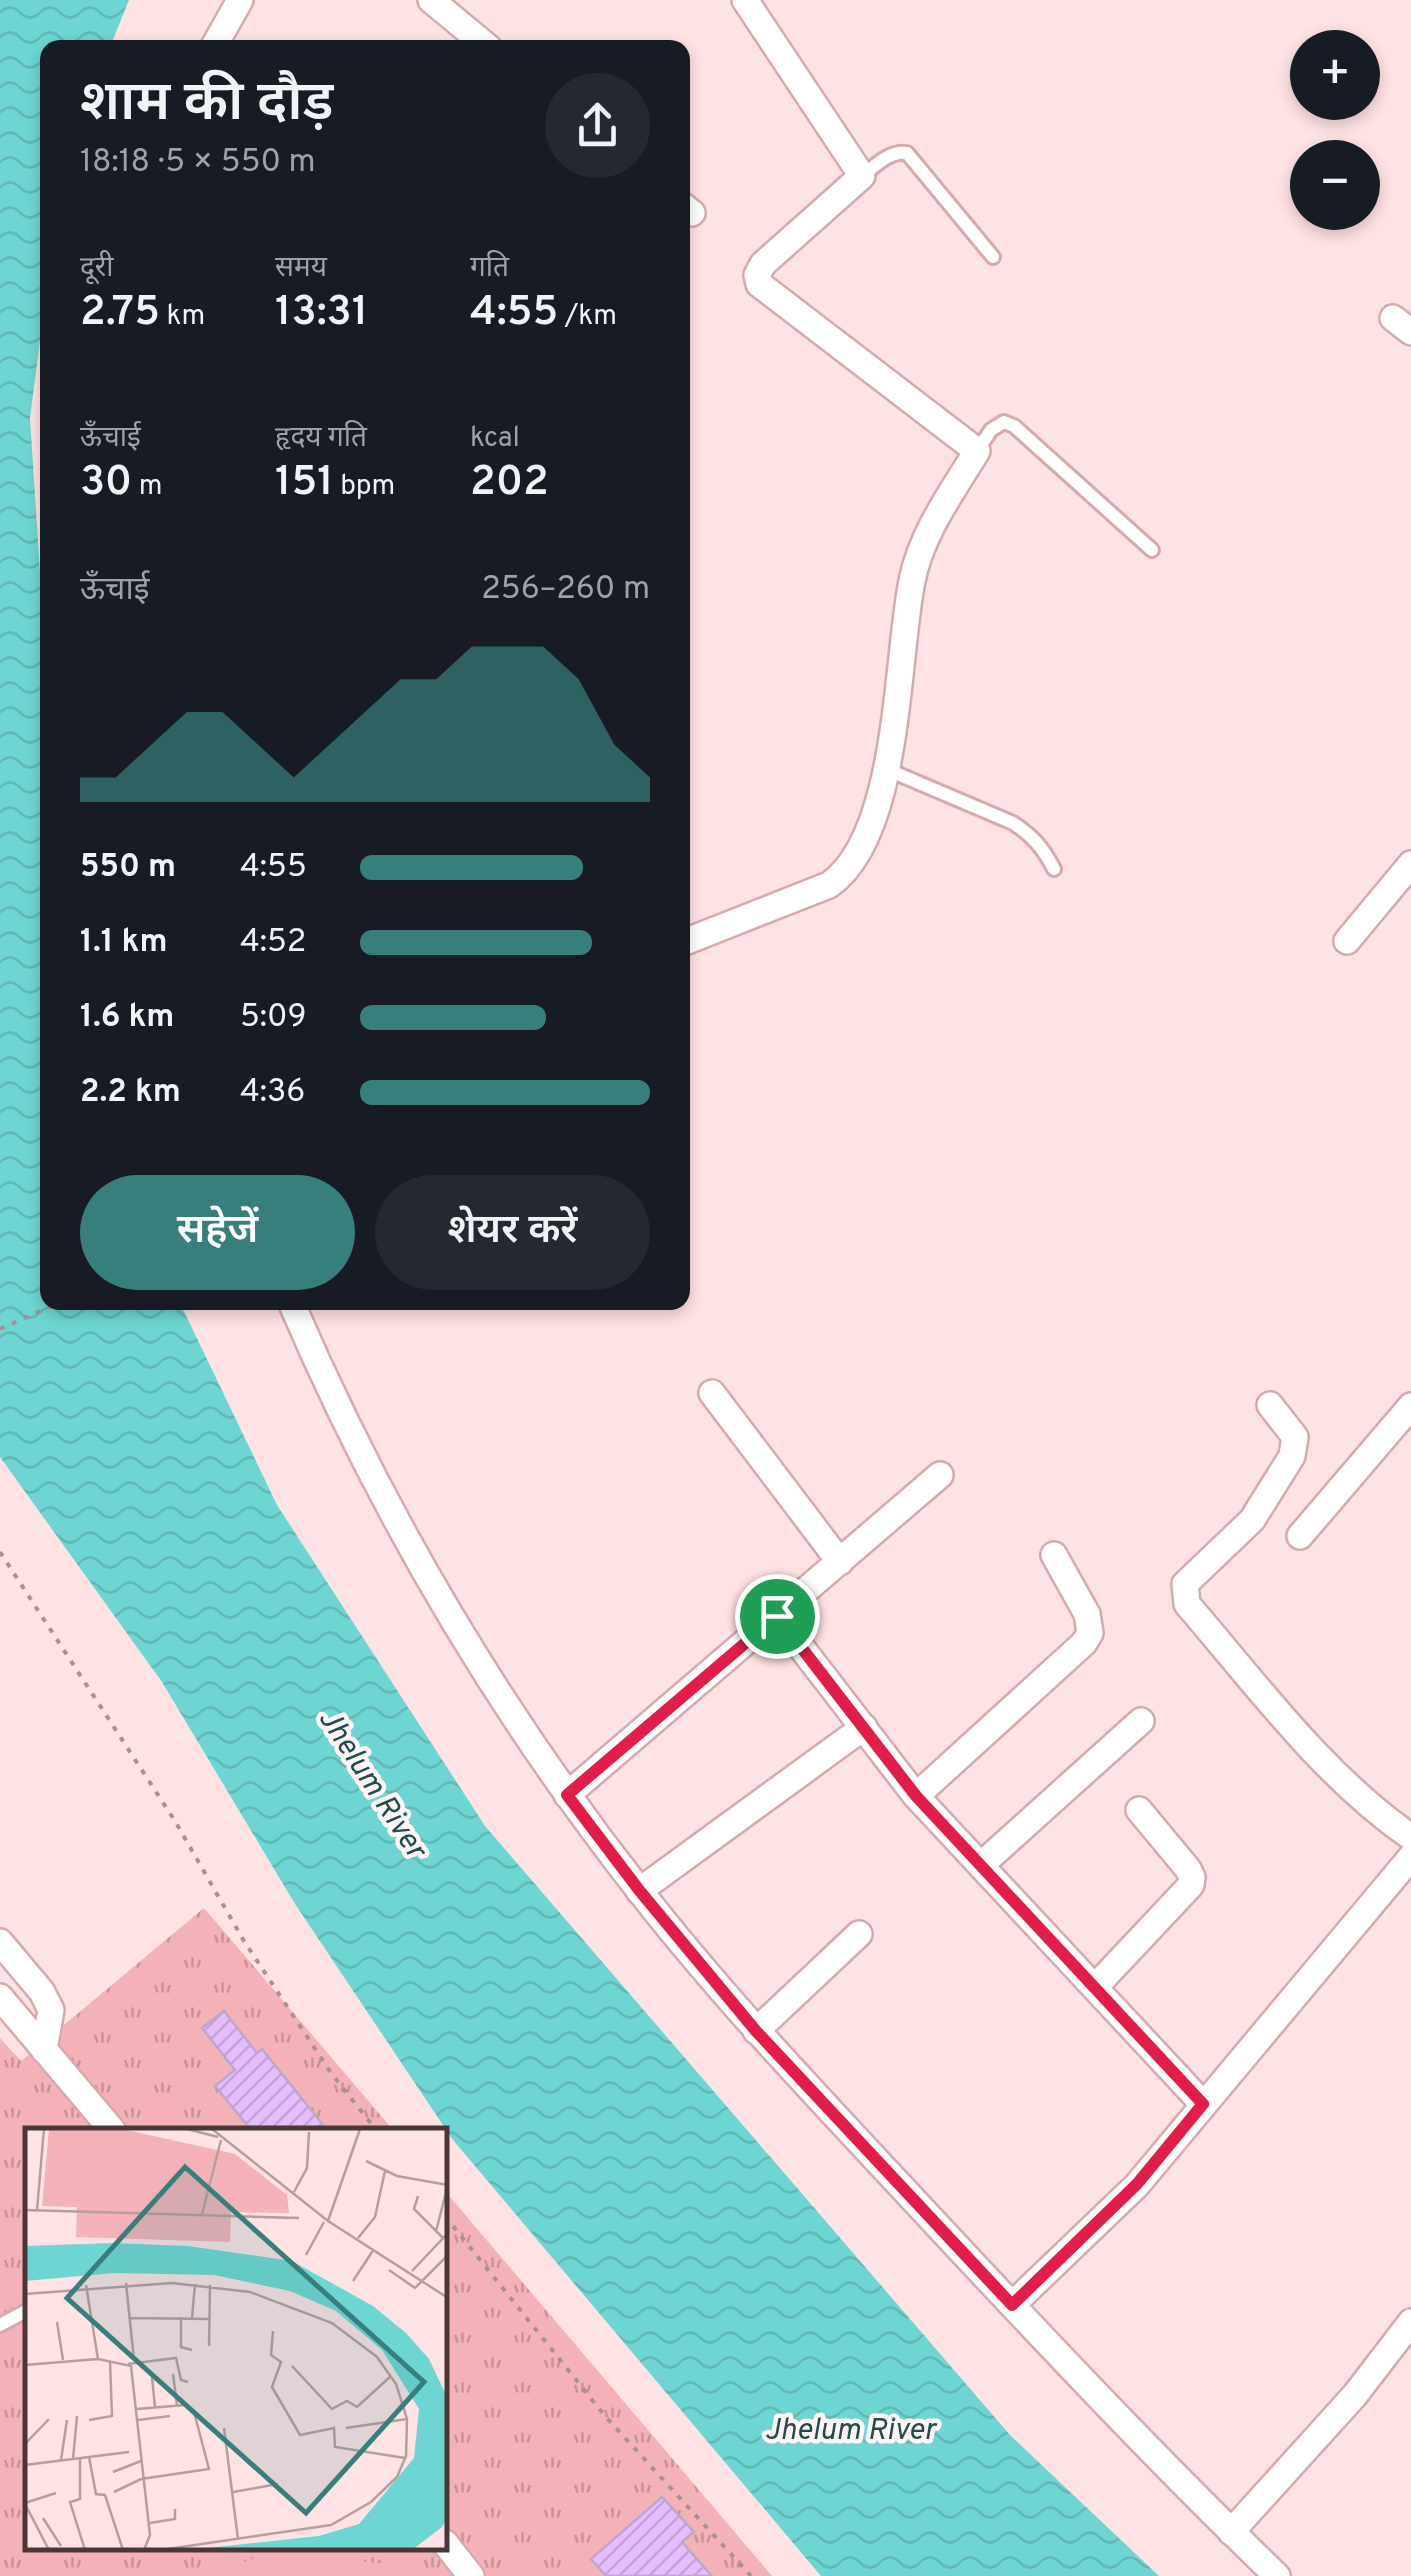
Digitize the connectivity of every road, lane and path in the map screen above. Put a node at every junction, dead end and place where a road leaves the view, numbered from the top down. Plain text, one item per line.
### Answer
1 (240, 0) edge
2 (431, 0) edge
3 (746, 0) edge
4 (218, 40) edge
5 (479, 40) edge
6 (862, 176) junction
7 (993, 257) dead end
8 (976, 451) junction
9 (1152, 550) dead end
10 (886, 768) junction
11 (1411, 864) edge
12 (1054, 869) dead end
13 (690, 940) edge
14 (1346, 941) dead end
15 (42, 1310) edge
16 (294, 1310) edge
17 (0, 1329) edge
18 (712, 1393) dead end
19 (1270, 1405) dead end
20 (1411, 1406) edge
21 (940, 1475) dead end
22 (1300, 1536) dead end
23 (0, 1552) edge
24 (1054, 1555) dead end
25 (840, 1562) junction
26 (777, 1616) junction
27 (1141, 1721) dead end
28 (864, 1727) junction
29 (567, 1795) junction
30 (916, 1796) junction
31 (1140, 1810) dead end
32 (1411, 1837) edge
33 (1411, 1856) edge
34 (981, 1865) junction
35 (639, 1890) junction
36 (859, 1934) dead end
37 (0, 1942) edge
38 (1096, 1986) junction
39 (0, 1997) edge
40 (756, 2031) junction
41 (44, 2050) junction
42 (1203, 2104) junction
43 (110, 2128) edge
44 (375, 2128) edge
45 (448, 2220) edge
46 (1012, 2305) junction
47 (25, 2312) edge
48 (1411, 2322) edge
49 (0, 2325) edge
50 (1231, 2532) junction
51 (448, 2547) edge
52 (471, 2576) edge
53 (751, 2576) edge
54 (1276, 2576) edge

1 - 4 street
2 - 5 street
3 - 6 street
6 - 7 lane
6 - 8 street
8 - 9 lane
8 - 10 street
10 - 12 lane
10 - 13 street
11 - 14 street
15 - 17 path
16 - 29 street
18 - 25 street
19 - 32 street
20 - 22 street
21 - 25 street
23 - 44 path
24 - 30 street
25 - 26 street
26 - 28 street
26 - 29 street
27 - 34 street
28 - 30 street
28 - 35 street
29 - 35 street
30 - 34 street
31 - 38 street
33 - 42 street
34 - 38 street
35 - 40 street
36 - 40 street
37 - 41 street
38 - 42 street
39 - 41 street
40 - 46 street
41 - 43 street
42 - 46 street
45 - 53 path
46 - 50 street
47 - 49 lane
48 - 50 street
50 - 54 street
51 - 52 street

